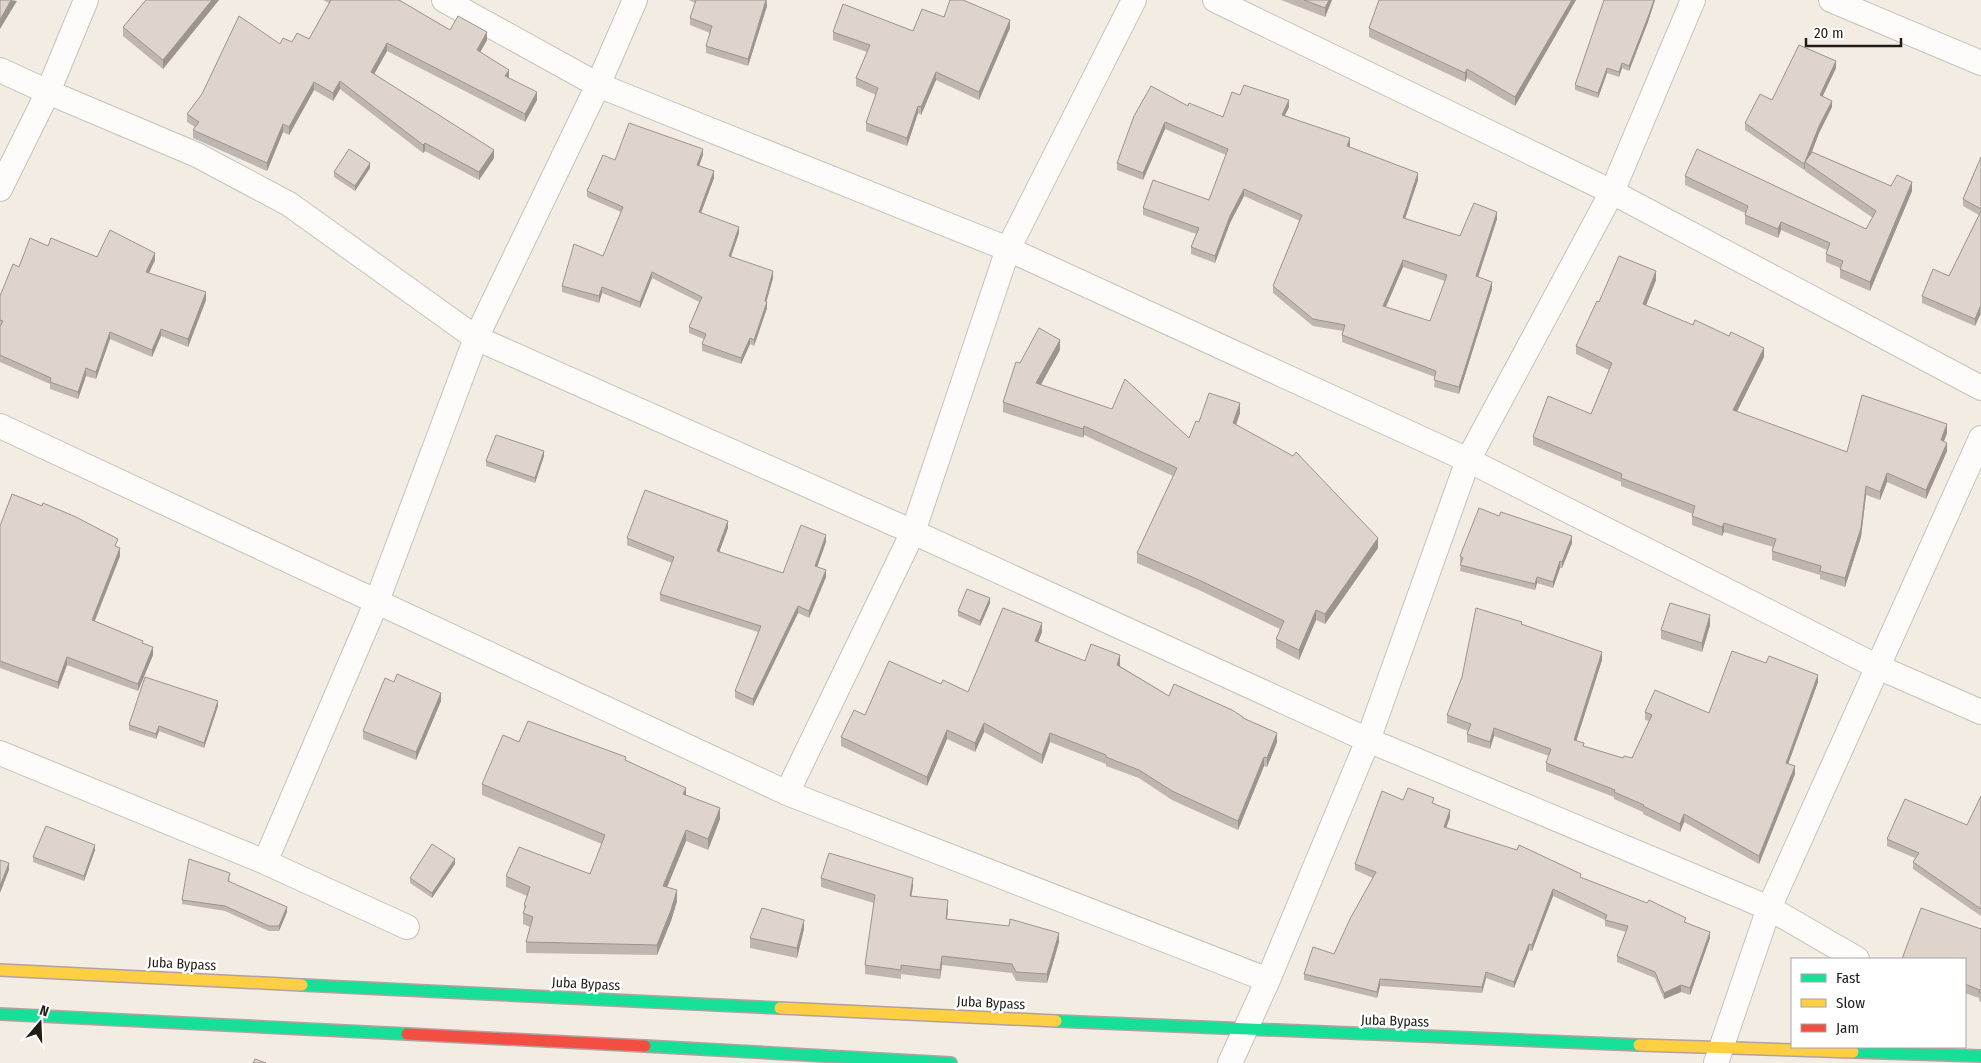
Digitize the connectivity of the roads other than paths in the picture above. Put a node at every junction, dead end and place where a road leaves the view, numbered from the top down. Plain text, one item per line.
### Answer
1 (86, 0) edge
2 (444, 0) edge
3 (635, 0) edge
4 (1134, 0) edge
5 (1215, 0) edge
6 (1693, 0) edge
7 (1831, 0) edge
8 (1981, 63) edge
9 (0, 70) edge
10 (598, 85) junction
11 (48, 92) junction
12 (0, 189) edge
13 (1612, 192) junction
14 (1008, 250) junction
15 (476, 338) junction
16 (1981, 388) edge
17 (0, 426) edge
18 (1981, 438) edge
19 (1468, 460) junction
20 (914, 532) junction
21 (376, 601) junction
22 (1878, 666) junction
23 (1981, 712) edge
24 (1368, 740) junction
25 (0, 753) edge
26 (788, 792) junction
27 (265, 862) junction
28 (1769, 908) junction
29 (406, 927) dead end
30 (1855, 958) edge
31 (0, 970) edge
32 (1268, 980) junction
33 (0, 1014) edge
34 (1245, 1030) junction
35 (669, 1055) edge
36 (1719, 1056) edge
37 (1981, 1056) edge
38 (950, 1063) edge
39 (1230, 1063) edge

1 - 11 street
2 - 10 street
3 - 10 street
4 - 14 street
5 - 13 street
6 - 13 street
7 - 8 street
9 - 11 street
10 - 14 street
10 - 15 street
11 - 12 street
11 - 15 street
13 - 16 street
13 - 19 street
14 - 19 street
14 - 20 street
15 - 20 street
15 - 21 street
17 - 21 street
18 - 22 street
19 - 22 street
19 - 24 street
20 - 24 street
20 - 26 street
21 - 26 street
21 - 27 street
22 - 23 street
22 - 28 street
24 - 28 street
24 - 32 street
25 - 27 street
26 - 32 street
27 - 29 street
28 - 30 street
28 - 36 street
31 - 34 main road, Juba Bypass
32 - 34 street
33 - 35 main road
34 - 36 main road, Juba Bypass
34 - 39 street
35 - 38 main road
36 - 37 main road, Juba Bypass

